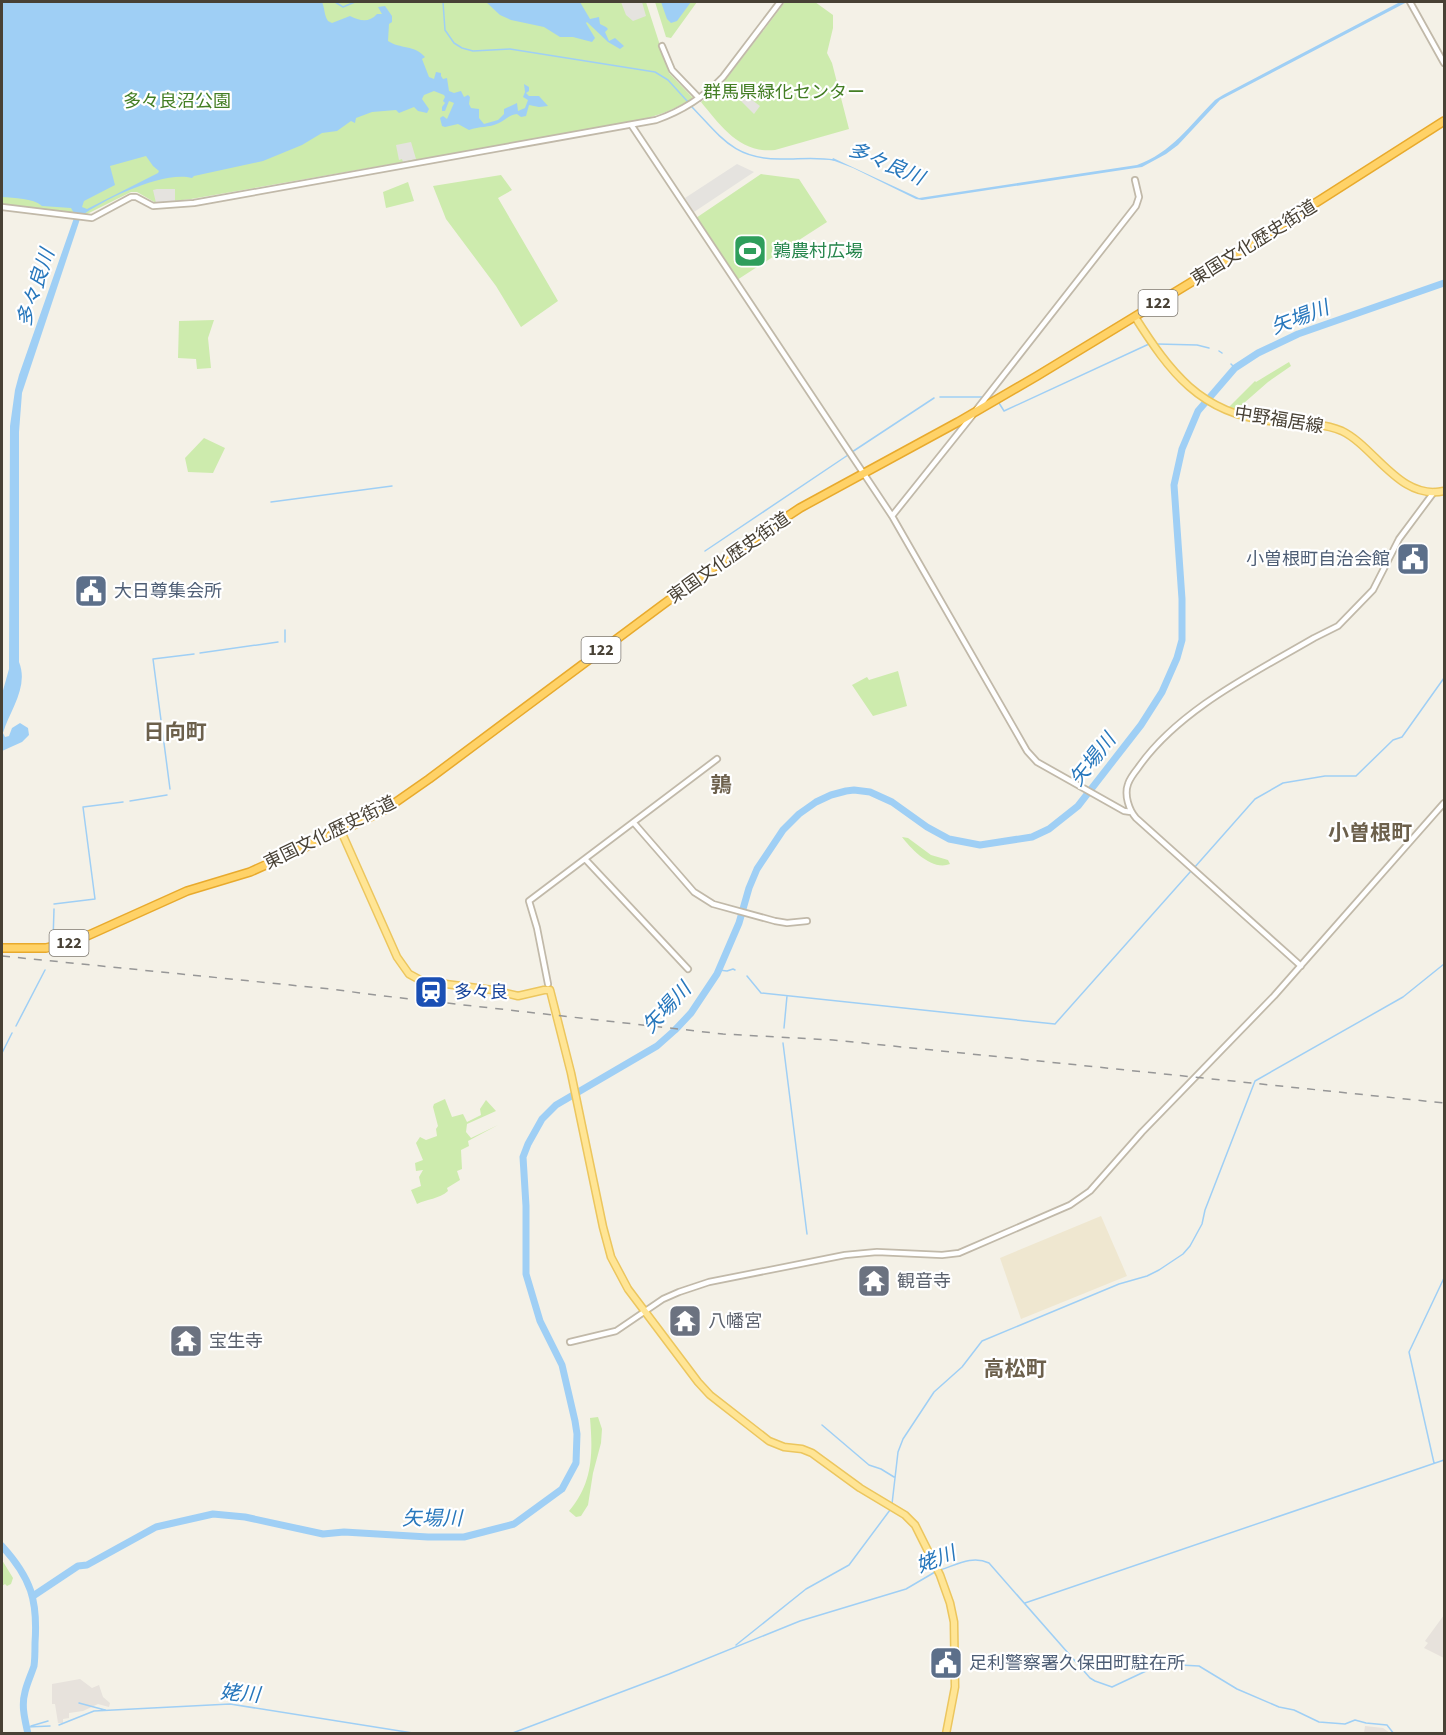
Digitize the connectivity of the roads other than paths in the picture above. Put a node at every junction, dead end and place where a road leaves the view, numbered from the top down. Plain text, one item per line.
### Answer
1 (780, 2) edge
2 (1411, 4) edge
3 (662, 46) dead end
4 (1444, 63) edge
5 (697, 100) junction
6 (1444, 121) edge
7 (632, 126) junction
8 (1135, 180) dead end
9 (2, 207) edge
10 (1135, 317) junction
11 (974, 413) junction
12 (864, 473) junction
13 (1444, 491) edge
14 (1434, 492) junction
15 (892, 516) junction
16 (717, 759) dead end
17 (1444, 803) edge
18 (1131, 812) junction
19 (633, 823) junction
20 (341, 831) junction
21 (586, 860) junction
22 (807, 921) dead end
23 (2, 948) edge
24 (1301, 966) junction
25 (688, 969) dead end
26 (548, 984) dead end
27 (644, 1312) junction
28 (570, 1342) dead end
29 (946, 1734) edge

1 - 5 street
2 - 4 street
3 - 5 street
5 - 7 street
6 - 10 highway, 東国文化歴史街道 / 122
7 - 9 street
7 - 12 street
8 - 11 street
10 - 11 highway, 東国文化歴史街道 / 122
10 - 14 main road, 中野福居線
11 - 12 highway, 東国文化歴史街道 / 122
11 - 15 street
12 - 15 street
12 - 20 highway, 東国文化歴史街道 / 122
13 - 14 main road, 中野福居線
14 - 18 street
15 - 18 street
16 - 19 street
17 - 24 street
18 - 24 street
19 - 21 street
19 - 22 street
20 - 23 highway, 東国文化歴史街道 / 122
20 - 27 main road
21 - 25 street
21 - 26 street
24 - 27 street
27 - 28 street
27 - 29 main road

